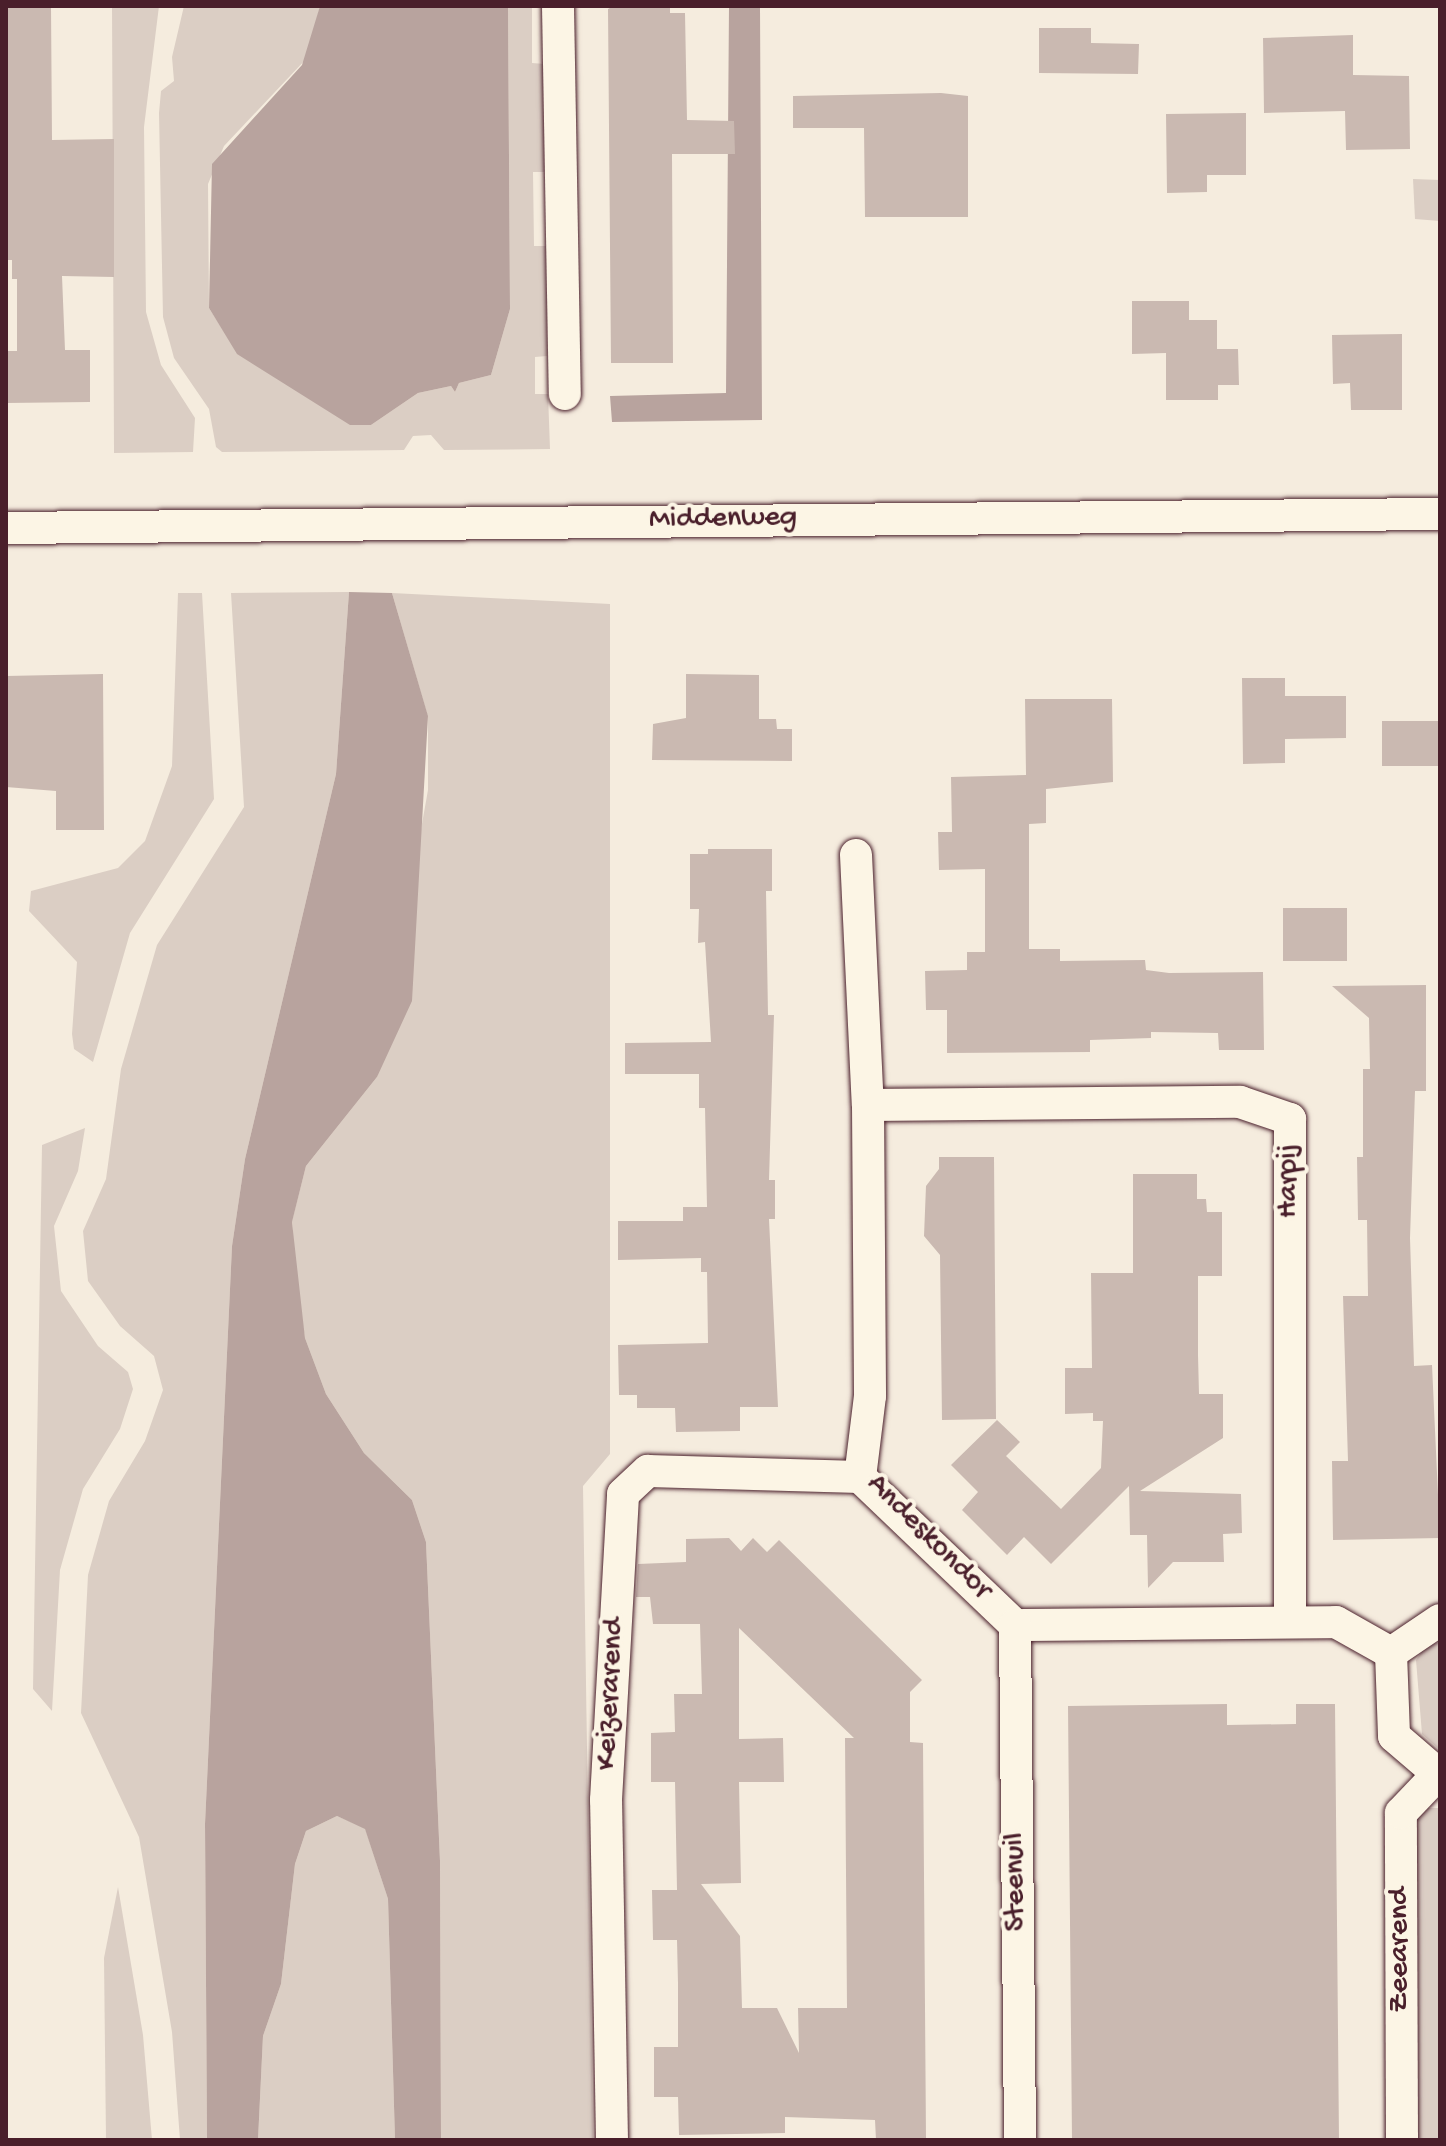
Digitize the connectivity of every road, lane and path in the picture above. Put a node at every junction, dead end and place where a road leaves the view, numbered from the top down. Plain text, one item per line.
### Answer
1 (558, 6) edge
2 (565, 394) dead end
3 (1440, 514) edge
4 (6, 528) edge
5 (856, 855) dead end
6 (868, 1105) junction
7 (860, 1477) junction
8 (1290, 1620) junction
9 (1440, 1620) edge
10 (1015, 1625) junction
11 (1391, 1653) junction
12 (1438, 1772) edge
13 (612, 2140) edge
14 (1020, 2140) edge
15 (1402, 2140) edge

1 - 2 street
3 - 4 street, Middenweg
5 - 6 street, Andeskondor
6 - 7 street, Andeskondor
6 - 8 street, Harpij
7 - 10 street, Andeskondor
7 - 13 street, Keizerarend
8 - 10 street, Andeskondor
8 - 11 street, Andeskondor
9 - 11 street
10 - 14 street, Steenuil
11 - 12 street, Zeearend
12 - 15 street, Zeearend

